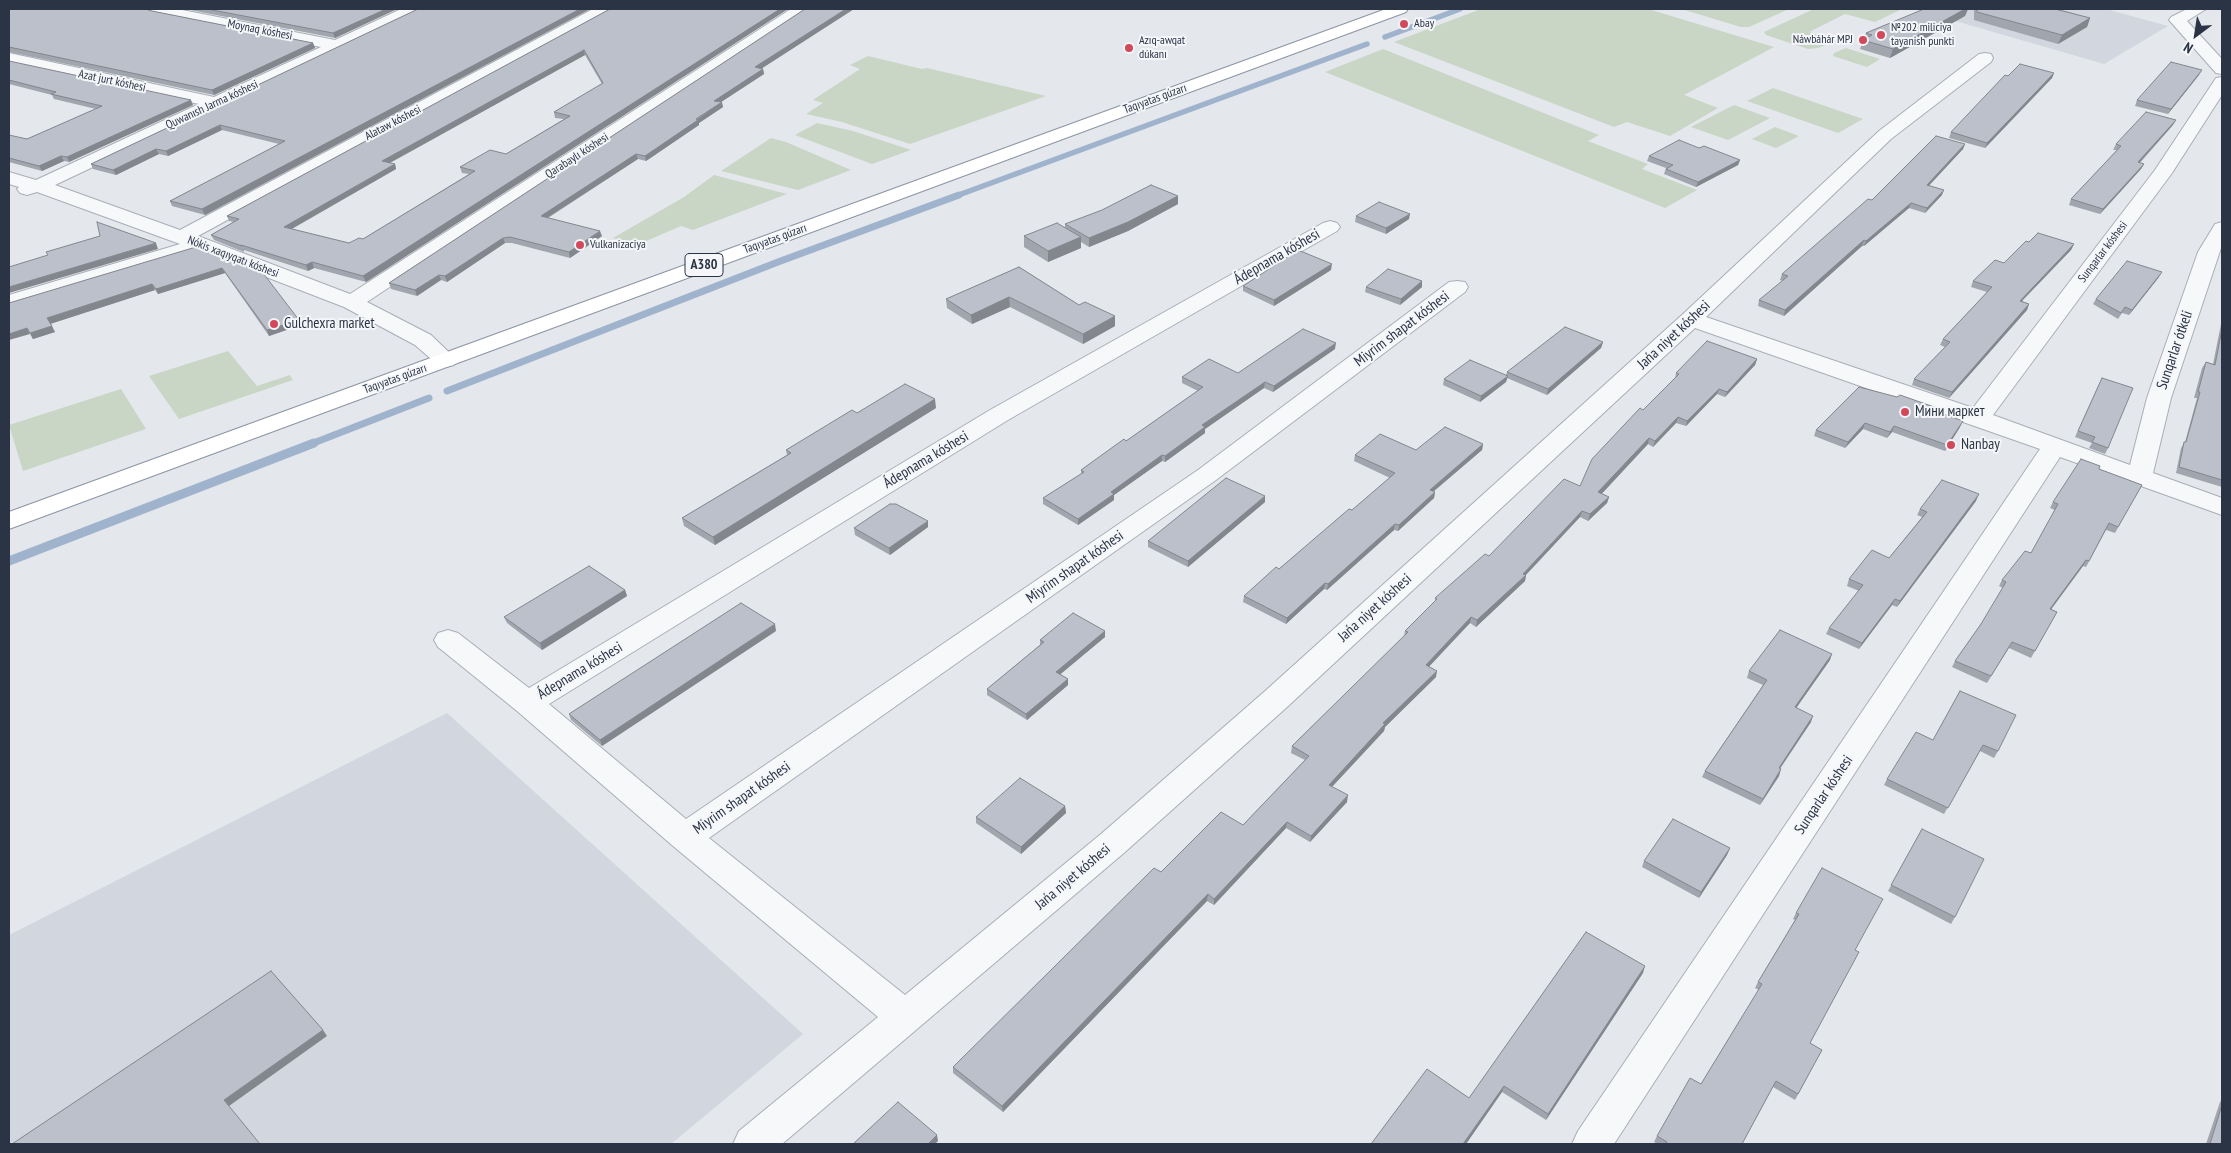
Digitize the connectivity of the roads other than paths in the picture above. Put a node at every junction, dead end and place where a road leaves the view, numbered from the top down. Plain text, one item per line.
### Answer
1 (154, 9) edge
2 (413, 9) edge
3 (604, 9) edge
4 (801, 9) edge
5 (1400, 9) edge
6 (2198, 9) edge
7 (337, 45) junction
8 (9, 58) edge
9 (1985, 58) dead end
10 (2222, 68) edge
11 (2222, 82) edge
12 (216, 103) junction
13 (9, 178) edge
14 (38, 186) junction
15 (9, 194) edge
16 (1330, 227) dead end
17 (2222, 228) edge
18 (190, 241) junction
19 (1458, 287) dead end
20 (9, 302) edge
21 (352, 302) junction
22 (1691, 319) junction
23 (446, 360) junction
24 (1978, 418) junction
25 (2055, 446) junction
26 (2139, 477) junction
27 (2222, 507) edge
28 (9, 521) edge
29 (448, 640) dead end
30 (528, 703) junction
31 (685, 837) junction
32 (905, 1018) junction
33 (753, 1144) edge
34 (1592, 1144) edge

1 - 7 street, Moynaq kóshesi
2 - 7 street, Quwanısh Jarma kóshesi
3 - 18 street, Alataw kóshesi
4 - 21 street, Qarabaylı kóshesi
5 - 23 highway, Taqıyatas gúzarı / A380
6 - 10 street
7 - 12 street, Quwanısh Jarma kóshesi
8 - 12 street, Azat jurt kóshesi
9 - 22 street, Jańa niyet kóshesi
11 - 24 street, Sunqarlar kóshesi
12 - 14 street, Quwanısh Jarma kóshesi
13 - 14 street, Nókis xaqıyqatı kóshesi
14 - 15 street, Quwanısh Jarma kóshesi
14 - 18 street, Nókis xaqıyqatı kóshesi
16 - 30 street, Ádepnama kóshesi
17 - 26 street, Sunqarlar ótkeli
18 - 20 street, Alataw kóshesi
18 - 21 street, Nókis xaqıyqatı kóshesi
19 - 31 street, Miyrim shapat kóshesi
21 - 23 street, Nókis xaqıyqatı kóshesi
22 - 24 street
22 - 32 street, Jańa niyet kóshesi
23 - 28 highway, Taqıyatas gúzarı / A380
24 - 25 street
25 - 26 street
25 - 34 street, Sunqarlar kóshesi
26 - 27 street
29 - 30 street
30 - 31 street
31 - 32 street
32 - 33 street, Jańa niyet kóshesi

